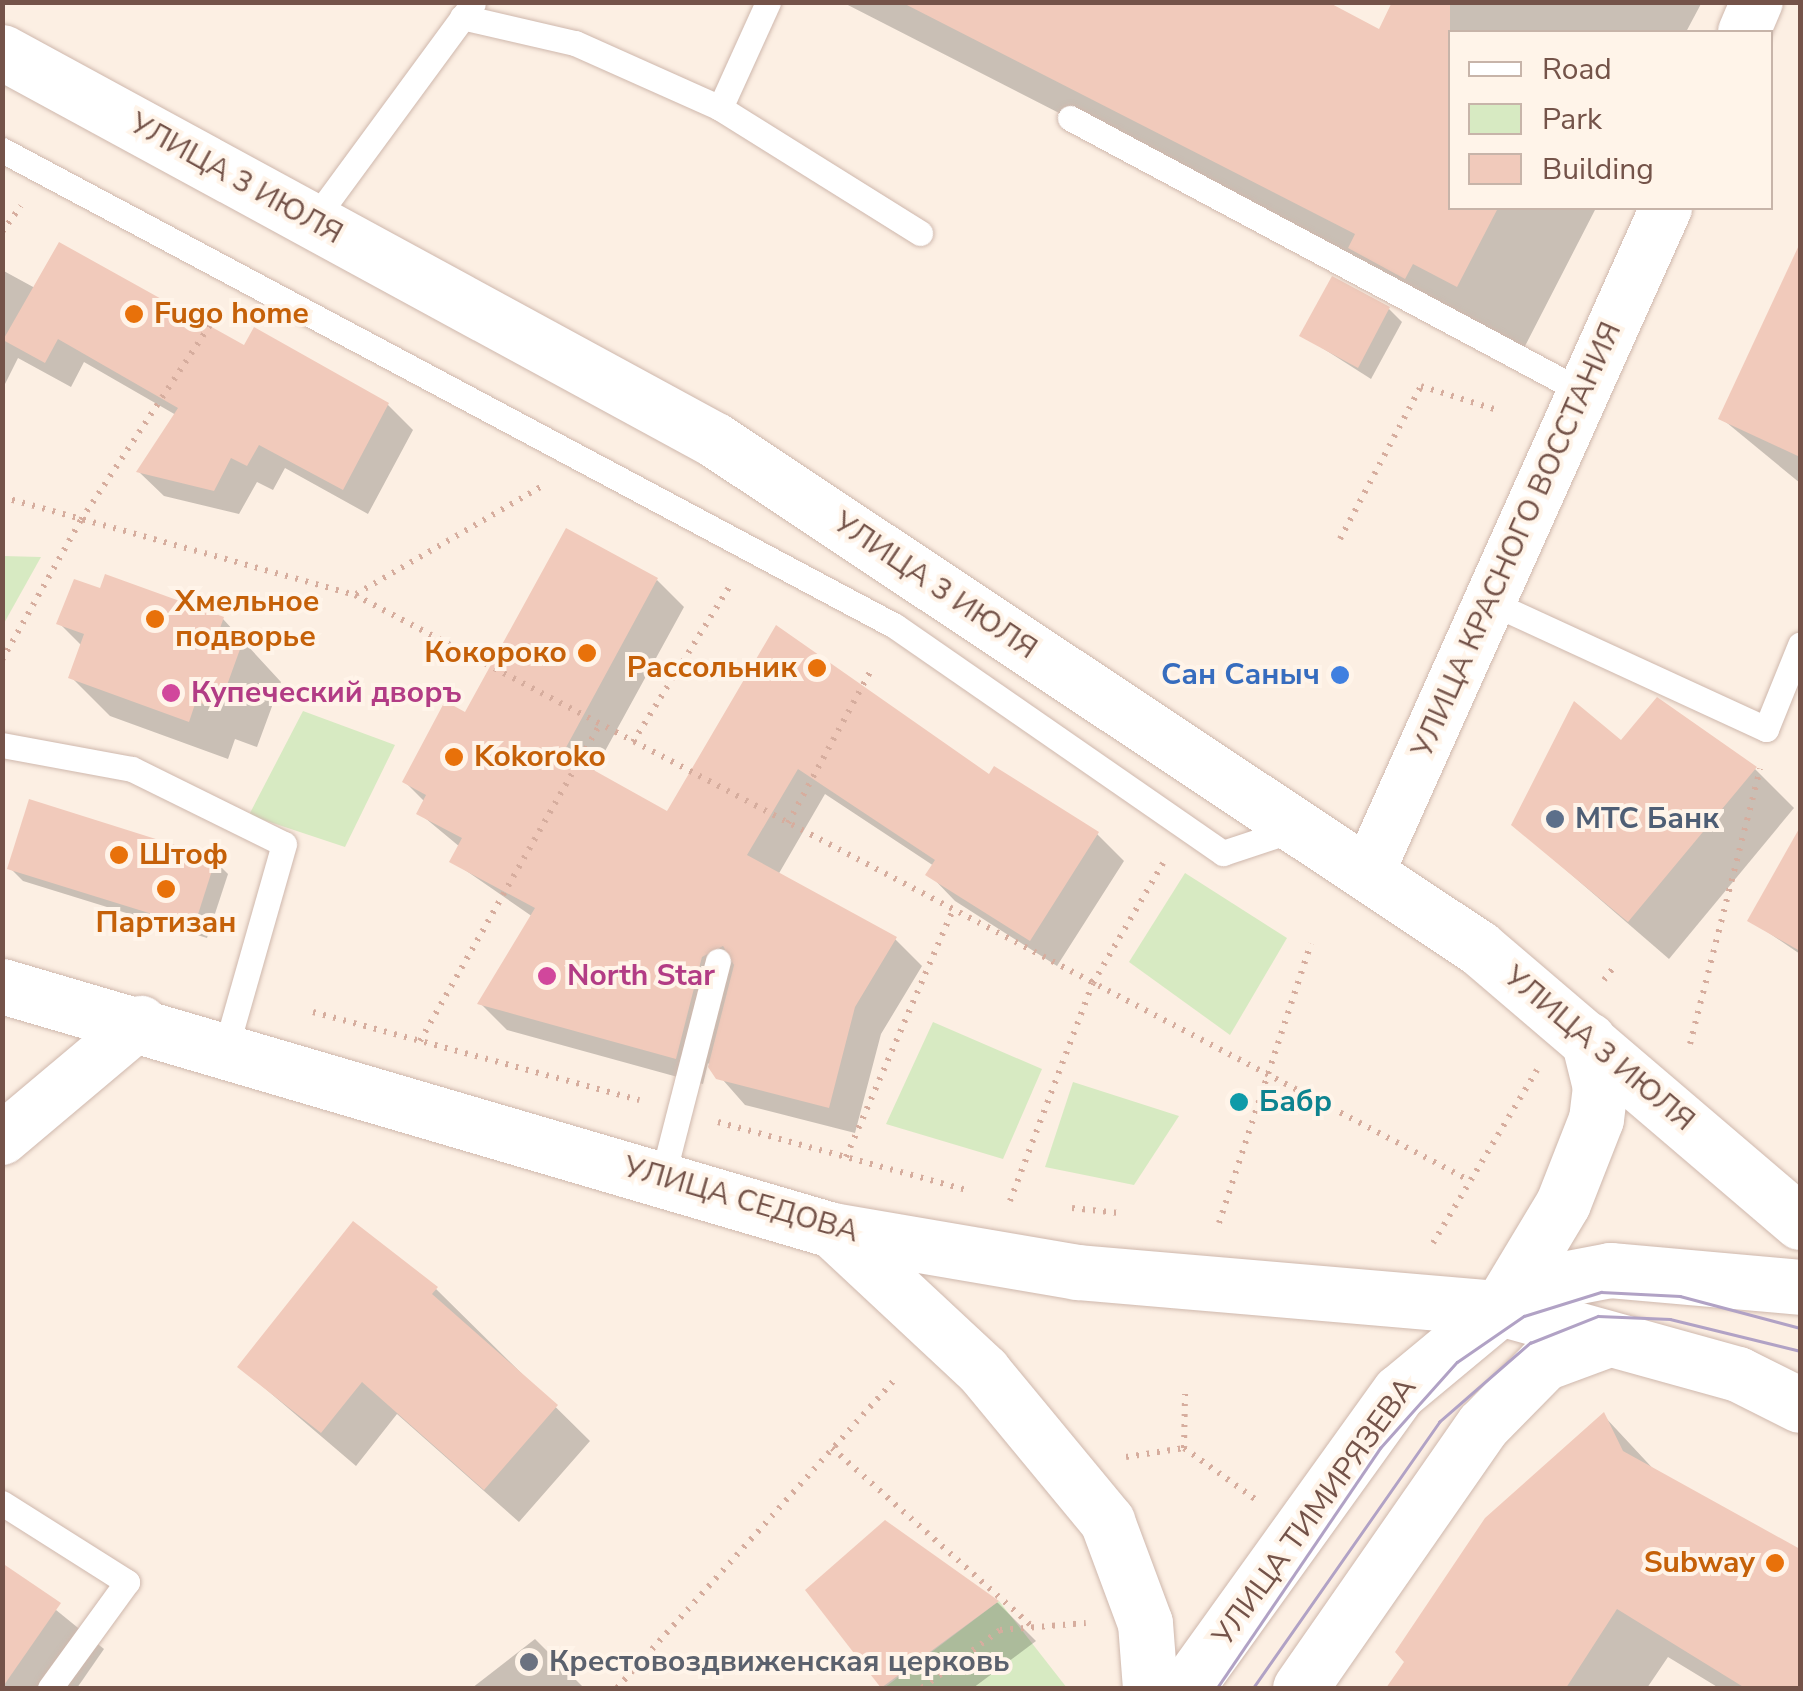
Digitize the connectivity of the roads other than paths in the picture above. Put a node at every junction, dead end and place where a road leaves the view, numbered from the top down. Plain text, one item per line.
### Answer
1 (768, 2) edge
2 (1757, 2) edge
3 (468, 10) edge
4 (1745, 30) edge
5 (2, 52) edge
6 (720, 108) junction
7 (1070, 118) dead end
8 (2, 150) edge
9 (1665, 210) edge
10 (312, 220) junction
11 (920, 233) dead end
12 (1583, 392) junction
13 (1490, 602) junction
14 (1800, 645) edge
15 (2, 745) edge
16 (1300, 827) junction
17 (1368, 873) junction
18 (718, 960) dead end
19 (2, 986) edge
20 (141, 1022) junction
21 (1588, 1038) junction
22 (226, 1048) junction
23 (2, 1140) edge
24 (662, 1179) junction
25 (1800, 1222) edge
26 (832, 1230) junction
27 (1800, 1287) edge
28 (1500, 1308) junction
29 (1606, 1340) junction
30 (1800, 1405) edge
31 (1483, 1425) junction
32 (2, 1503) edge
33 (50, 1688) edge
34 (1150, 1688) edge
35 (1186, 1688) edge
36 (1300, 1688) edge

1 - 6 lane
2 - 4 street
3 - 6 lane
3 - 10 lane
5 - 10 main road, УЛИЦА 3 ИЮЛЯ
6 - 11 lane
7 - 12 lane
8 - 16 lane
9 - 12 street, УЛИЦА КРАСНОГО ВОССТАНИЯ
10 - 16 main road, УЛИЦА 3 ИЮЛЯ
12 - 13 street, УЛИЦА КРАСНОГО ВОССТАНИЯ
13 - 14 lane
13 - 17 street, УЛИЦА КРАСНОГО ВОССТАНИЯ
15 - 22 lane
16 - 17 main road, УЛИЦА 3 ИЮЛЯ
17 - 21 main road, УЛИЦА 3 ИЮЛЯ
18 - 24 lane
19 - 20 main road, УЛИЦА СЕДОВА
20 - 22 main road, УЛИЦА СЕДОВА
20 - 23 street
21 - 25 main road, УЛИЦА 3 ИЮЛЯ
21 - 28 main road
22 - 24 main road, УЛИЦА СЕДОВА
24 - 26 main road, УЛИЦА СЕДОВА
26 - 28 main road, УЛИЦА СЕДОВА
26 - 34 main road
27 - 28 main road
28 - 29 main road, УЛИЦА СЕДОВА
28 - 31 main road
28 - 35 main road, УЛИЦА ТИМИРЯЗЕВА
29 - 30 main road, УЛИЦА СЕДОВА
29 - 31 main road
31 - 36 main road
32 - 33 lane

